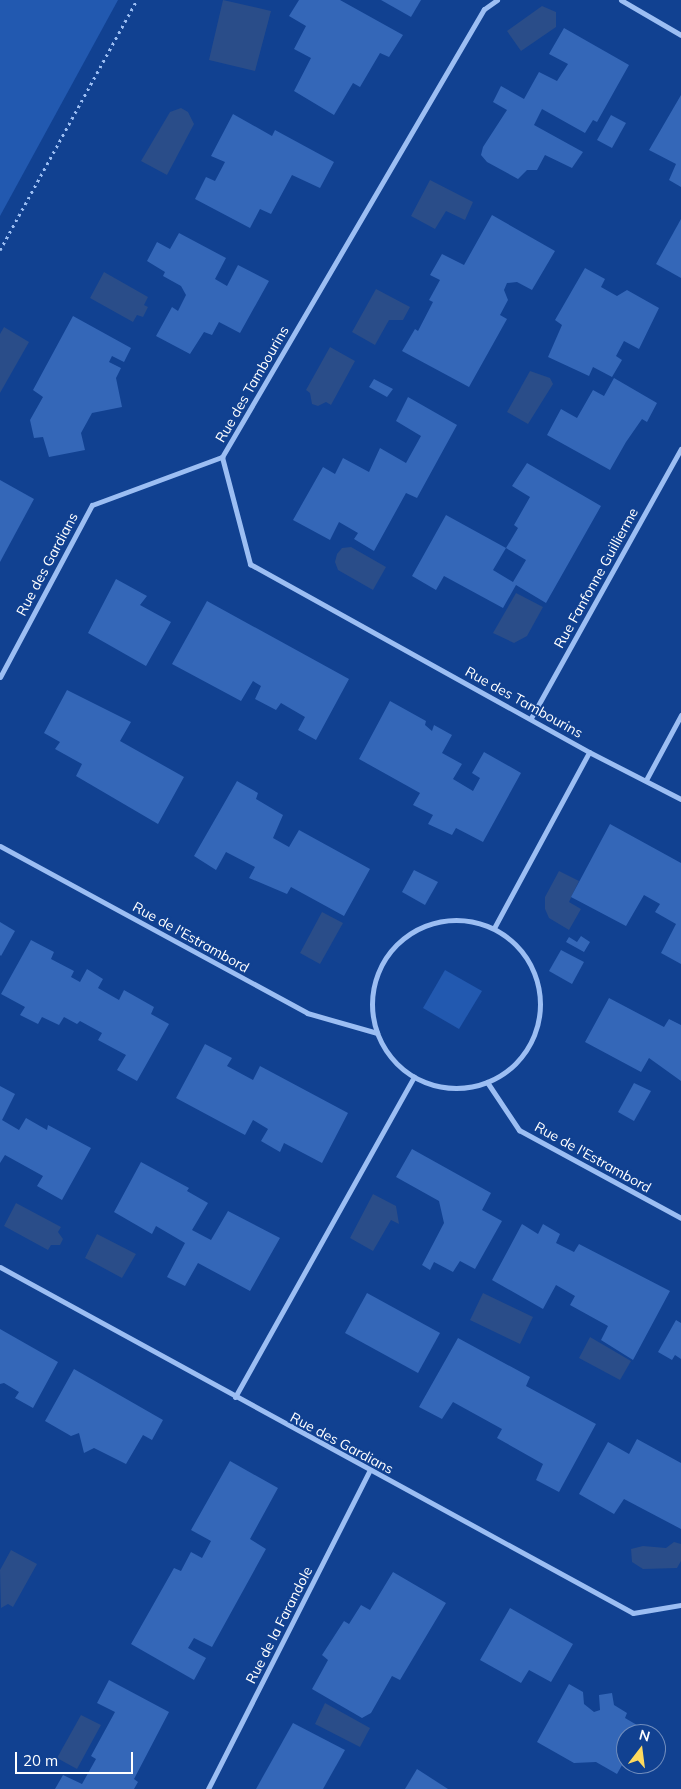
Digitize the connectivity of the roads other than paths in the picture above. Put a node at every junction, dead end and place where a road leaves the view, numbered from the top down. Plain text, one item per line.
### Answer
1 (496, 0) edge
2 (622, 0) edge
3 (681, 35) edge
4 (681, 449) edge
5 (222, 457) junction
6 (0, 677) edge
7 (681, 716) edge
8 (531, 718) junction
9 (589, 752) junction
10 (646, 780) junction
11 (681, 799) edge
12 (0, 846) edge
13 (494, 928) junction
14 (378, 1033) junction
15 (414, 1077) junction
16 (487, 1082) junction
17 (681, 1218) edge
18 (0, 1267) edge
19 (235, 1397) junction
20 (370, 1470) junction
21 (681, 1604) edge
22 (208, 1789) edge

1 - 5 street, Rue des Tambourins
2 - 3 street
4 - 8 street, Rue Fanfonne Guillierme
5 - 6 street, Rue des Gardians
5 - 8 street, Rue des Tambourins
7 - 10 street
8 - 9 street, Rue des Tambourins
9 - 10 street, Rue des Tambourins
9 - 13 street
10 - 11 street, Rue des Tambourins
12 - 14 street, Rue de l'Estrambord
13 - 14 street
13 - 16 street
14 - 15 street
15 - 16 street
15 - 19 street
16 - 17 street, Rue de l'Estrambord
18 - 19 street, Rue des Gardians
19 - 20 street, Rue des Gardians
20 - 21 street, Rue des Gardians
20 - 22 street, Rue de la Farandole

